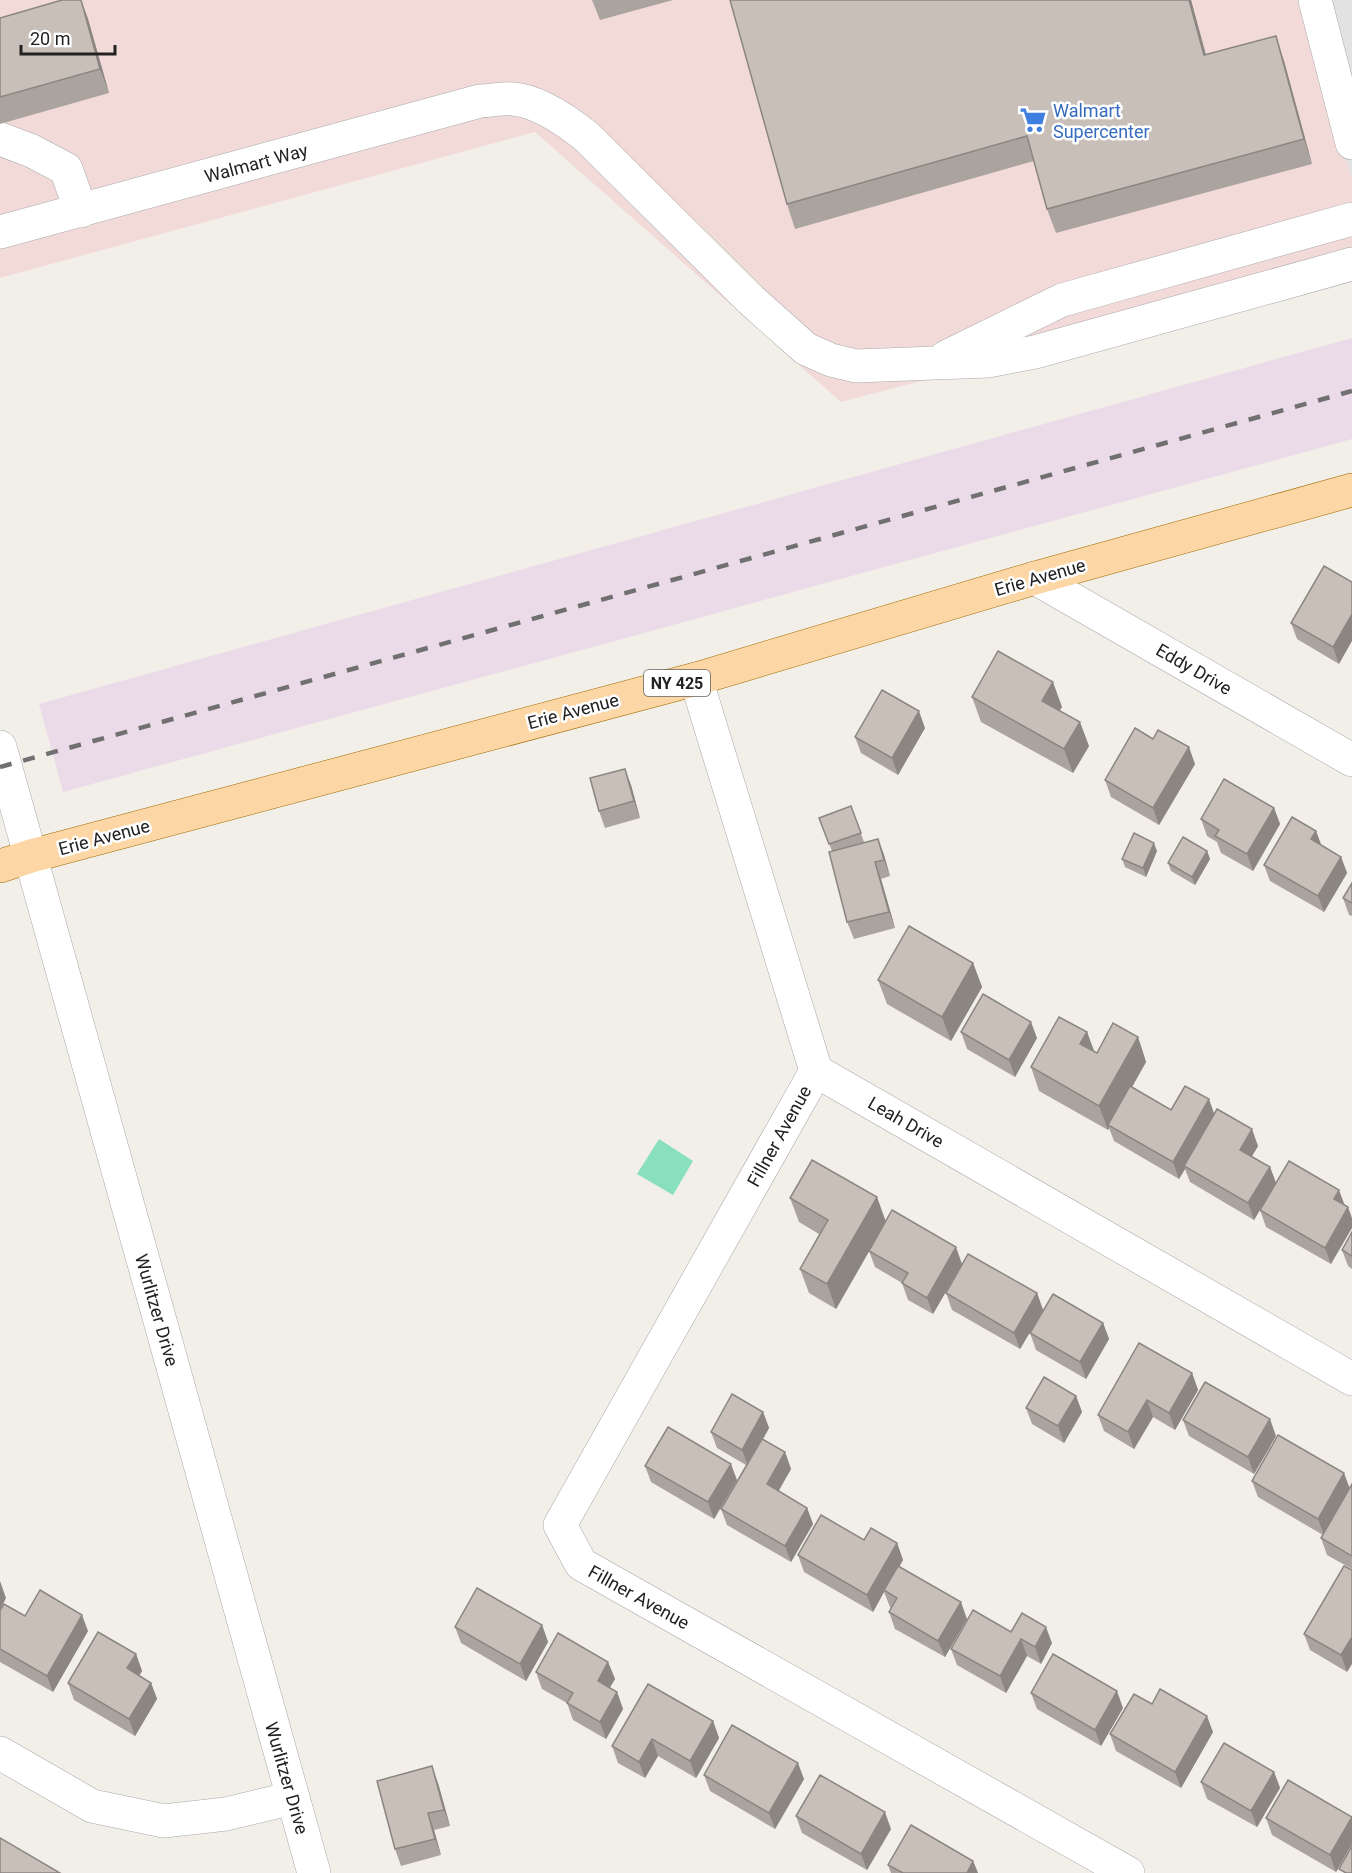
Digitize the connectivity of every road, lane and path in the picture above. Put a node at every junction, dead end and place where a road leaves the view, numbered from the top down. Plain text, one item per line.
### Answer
1 (1315, 0) edge
2 (0, 139) edge
3 (1352, 142) edge
4 (81, 210) junction
5 (1352, 219) edge
6 (0, 232) edge
7 (1352, 264) edge
8 (934, 363) junction
9 (1352, 490) edge
10 (1035, 578) junction
11 (696, 679) junction
12 (0, 747) edge
13 (1352, 760) edge
14 (31, 856) junction
15 (0, 866) edge
16 (816, 1071) junction
17 (1352, 1379) edge
18 (0, 1752) edge
19 (293, 1798) junction
20 (314, 1873) edge
21 (1128, 1873) edge

1 - 3 street
2 - 4 street
4 - 6 street, Walmart Way
4 - 8 street, Walmart Way
5 - 8 street
7 - 8 street
9 - 10 main road, Erie Avenue / NY 425
10 - 11 main road, Erie Avenue / NY 425
10 - 13 street, Eddy Drive
11 - 14 main road, Erie Avenue / NY 425
11 - 16 street
12 - 14 street, Wurlitzer Drive
14 - 15 main road, Erie Avenue / NY 425
14 - 19 street, Wurlitzer Drive
16 - 17 street, Leah Drive
16 - 21 street, Fillner Avenue
18 - 19 street
19 - 20 street, Wurlitzer Drive

